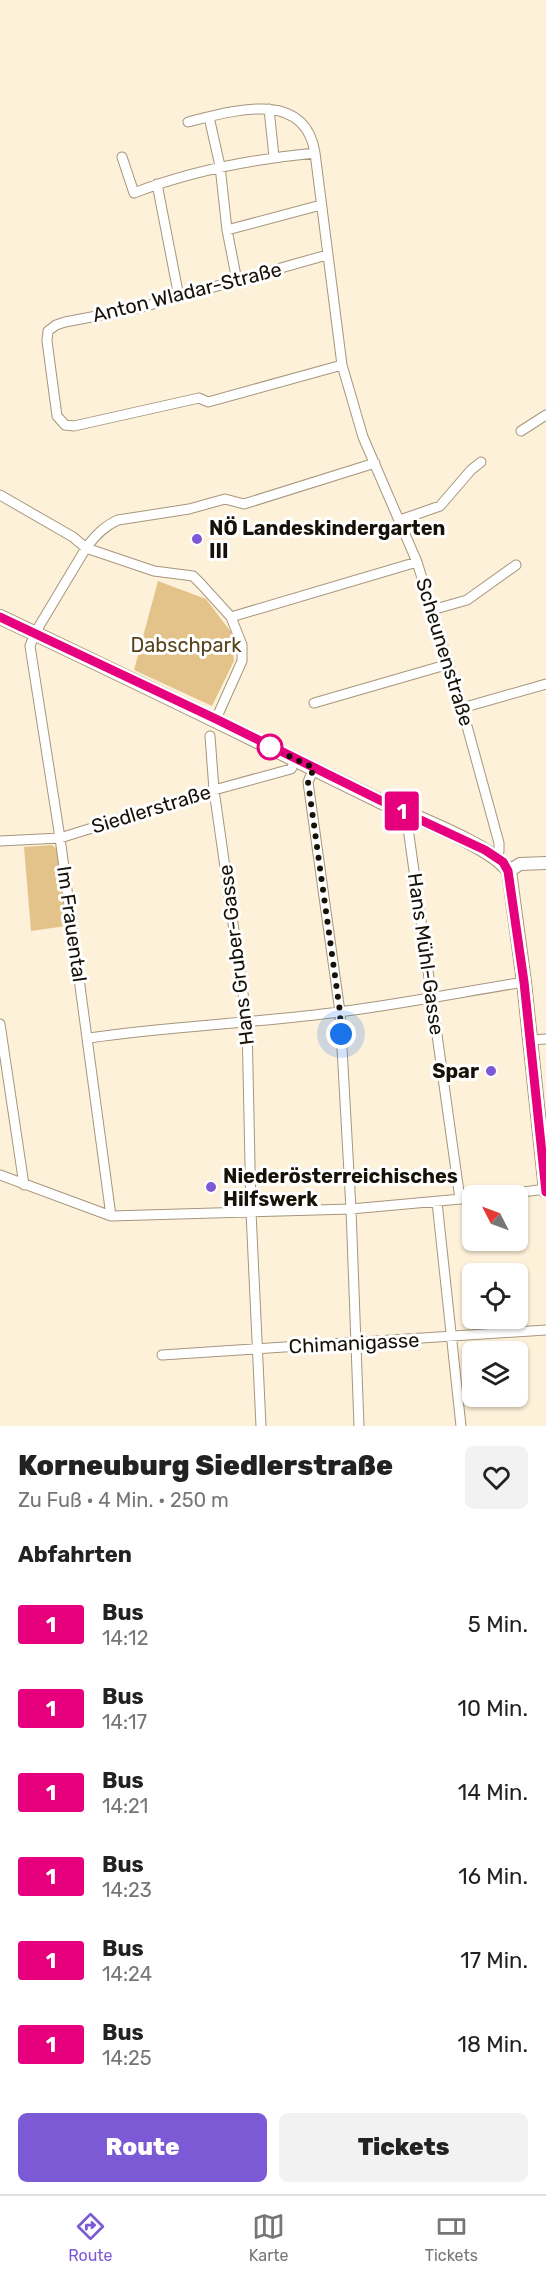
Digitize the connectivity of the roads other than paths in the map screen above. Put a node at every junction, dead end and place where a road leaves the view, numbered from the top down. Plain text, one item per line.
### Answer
1 (269, 109) junction
2 (209, 117) junction
3 (188, 122) dead end
4 (315, 153) junction
5 (122, 157) dead end
6 (274, 157) junction
7 (220, 166) junction
8 (157, 184) junction
9 (321, 205) junction
10 (227, 231) junction
11 (327, 255) junction
12 (237, 281) junction
13 (179, 297) junction
14 (342, 365) junction
15 (545, 420) edge
16 (521, 431) dead end
17 (481, 462) dead end
18 (375, 463) junction
19 (0, 495) edge
20 (400, 520) junction
21 (86, 548) junction
22 (417, 561) junction
23 (516, 565) dead end
24 (432, 610) junction
25 (0, 617) edge
26 (231, 617) junction
27 (35, 633) junction
28 (449, 664) junction
29 (546, 684) edge
30 (314, 703) dead end
31 (462, 708) junction
32 (216, 719) junction
33 (210, 736) dead end
34 (296, 760) junction
35 (314, 768) junction
36 (214, 790) junction
37 (412, 816) junction
38 (60, 838) junction
39 (0, 841) edge
40 (496, 857) junction
41 (546, 863) edge
42 (508, 871) junction
43 (524, 982) junction
44 (433, 997) junction
45 (340, 1012) junction
46 (247, 1022) junction
47 (0, 1024) edge
48 (89, 1038) junction
49 (546, 1038) edge
50 (531, 1040) junction
51 (0, 1175) edge
52 (24, 1185) junction
53 (546, 1189) edge
54 (528, 1191) edge
55 (460, 1199) joint
56 (437, 1203) junction
57 (351, 1209) junction
58 (251, 1212) junction
59 (111, 1216) junction
60 (546, 1330) edge
61 (452, 1337) junction
62 (357, 1344) junction
63 (257, 1348) junction
64 (162, 1355) dead end
65 (261, 1426) edge
66 (359, 1426) edge
67 (461, 1426) edge

1 - 2 street
1 - 4 street, Scheunenstraße
1 - 6 street
2 - 3 street
2 - 7 street
4 - 6 street
4 - 9 street, Scheunenstraße
5 - 8 street
6 - 7 street
7 - 8 street
7 - 10 street
8 - 13 street
9 - 10 street
9 - 11 street, Scheunenstraße
10 - 12 street
11 - 12 street, Anton Wladar-Straße
11 - 14 street, Scheunenstraße
12 - 13 street, Anton Wladar-Straße
13 - 14 street, Anton Wladar-Straße
14 - 18 street, Scheunenstraße
15 - 16 street
17 - 20 street
18 - 20 street, Scheunenstraße
18 - 21 street
19 - 21 street
20 - 22 street, Scheunenstraße
21 - 26 street
21 - 27 street
22 - 24 street, Scheunenstraße
22 - 26 street
23 - 24 street
24 - 28 street, Scheunenstraße
25 - 27 main road
26 - 32 street
27 - 32 main road
27 - 38 street, Im Frauental
28 - 30 street
28 - 31 street, Scheunenstraße
29 - 31 street
31 - 40 street, Scheunenstraße
32 - 34 main road
33 - 36 street, Hans Gruber-Gasse
34 - 35 main road
34 - 36 street, Siedlerstraße
35 - 37 main road
35 - 45 street
36 - 38 street, Siedlerstraße
36 - 46 street, Hans Gruber-Gasse
37 - 40 main road
37 - 44 street, Hans Mühl-Gasse
38 - 39 street, Siedlerstraße
38 - 48 street, Im Frauental
40 - 42 main road
41 - 42 street
42 - 43 main road
43 - 44 street
43 - 50 main road
44 - 45 street
44 - 55 street, Hans Mühl-Gasse
45 - 46 street
45 - 57 street
46 - 48 street
46 - 58 street, Hans Gruber-Gasse
47 - 52 street
48 - 59 street, Im Frauental
49 - 50 street
50 - 53 main road
51 - 52 street
52 - 59 street
53 - 54 street
55 - 56 street
56 - 57 street
56 - 61 street
57 - 58 street
57 - 62 street
58 - 59 street
58 - 63 street, Hans Gruber-Gasse
60 - 61 street, Chimanigasse
61 - 62 street, Chimanigasse
61 - 67 street
62 - 63 street, Chimanigasse
62 - 66 street
63 - 64 street, Chimanigasse
63 - 65 street, Hans Gruber-Gasse

